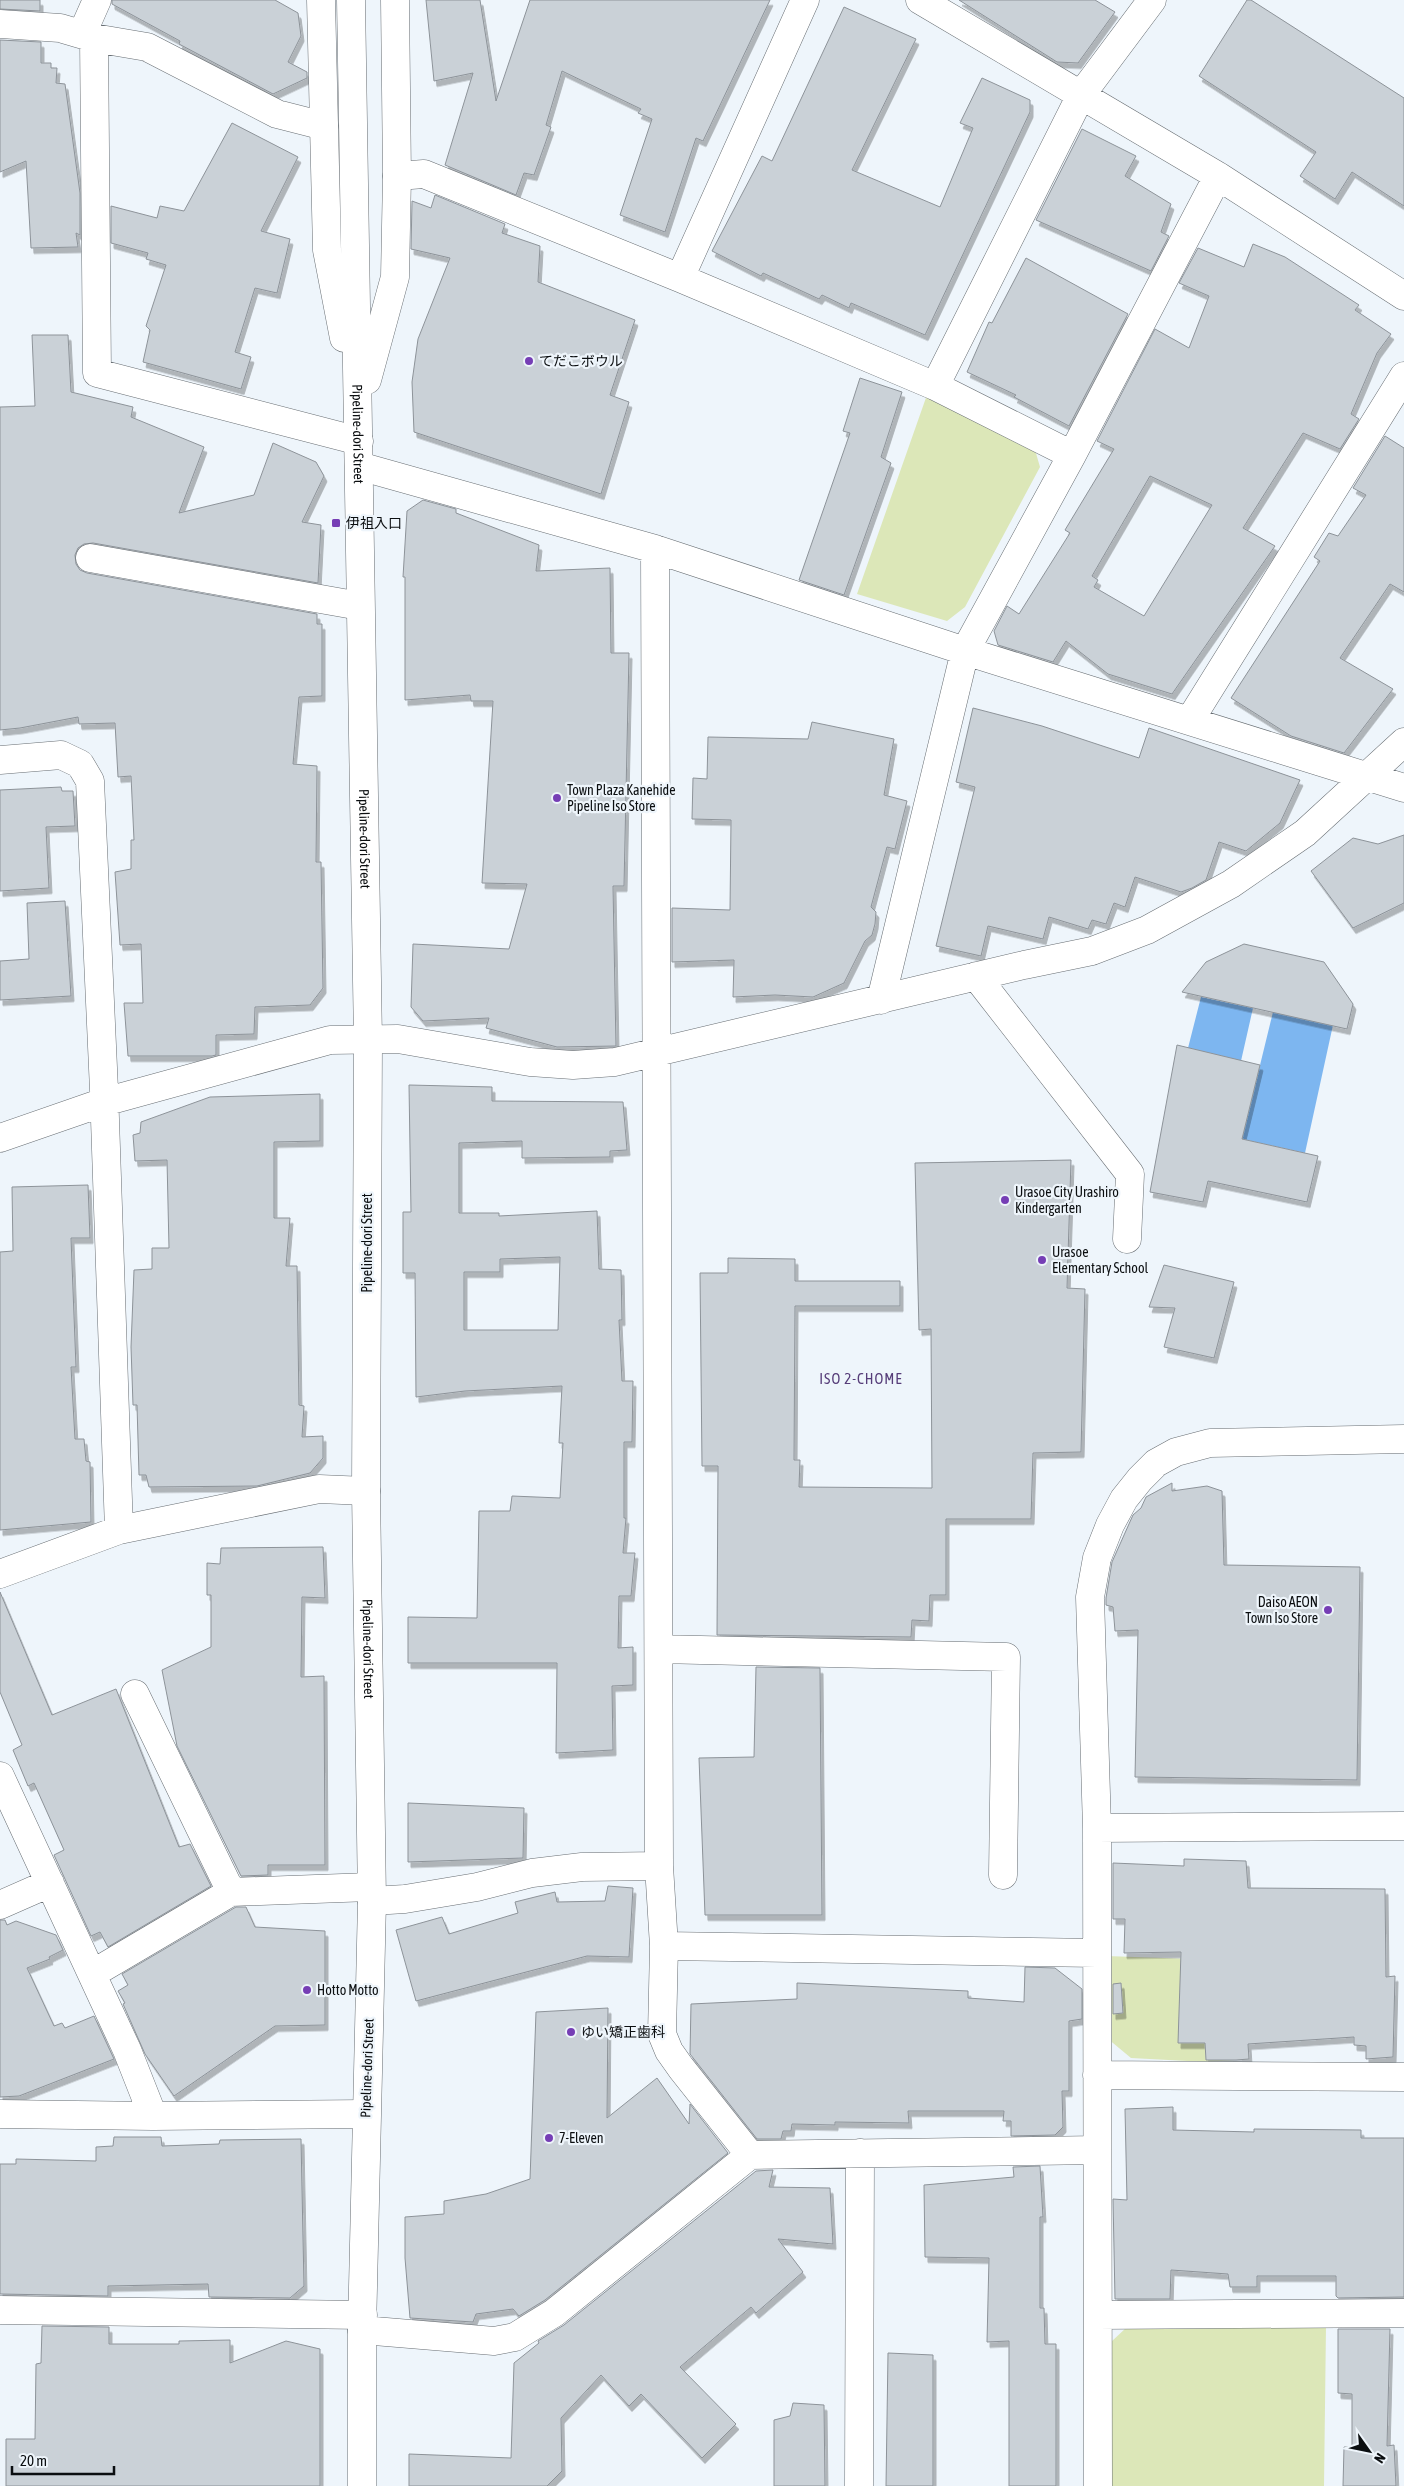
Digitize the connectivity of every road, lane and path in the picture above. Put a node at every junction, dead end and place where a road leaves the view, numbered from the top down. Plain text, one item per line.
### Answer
1 (96, 0) edge
2 (321, 0) edge
3 (351, 0) edge
4 (395, 0) edge
5 (806, 0) edge
6 (920, 0) edge
7 (1152, 0) edge
8 (0, 24) edge
9 (88, 36) junction
10 (1081, 95) junction
11 (324, 126) junction
12 (397, 176) junction
13 (1218, 176) junction
14 (680, 278) junction
15 (1404, 296) edge
16 (1404, 376) edge
17 (935, 386) junction
18 (358, 411) junction
19 (359, 454) junction
20 (1072, 454) junction
21 (655, 549) junction
22 (90, 558) dead end
23 (360, 606) junction
24 (965, 651) junction
25 (1190, 720) junction
26 (1404, 742) edge
27 (0, 760) edge
28 (1367, 777) junction
29 (1404, 788) edge
30 (976, 976) junction
31 (880, 1000) junction
32 (368, 1041) junction
33 (657, 1052) junction
34 (104, 1102) junction
35 (0, 1138) edge
36 (1126, 1240) dead end
37 (1404, 1439) edge
38 (366, 1491) junction
39 (119, 1530) junction
40 (0, 1574) edge
41 (659, 1649) junction
42 (135, 1694) dead end
43 (0, 1776) edge
44 (1404, 1826) edge
45 (1097, 1828) junction
46 (659, 1866) junction
47 (1003, 1875) dead end
48 (50, 1883) junction
49 (231, 1892) junction
50 (371, 1894) junction
51 (0, 1905) edge
52 (664, 1946) junction
53 (1097, 1953) junction
54 (92, 1974) junction
55 (1098, 2075) junction
56 (1404, 2077) edge
57 (0, 2114) edge
58 (366, 2114) junction
59 (153, 2116) junction
60 (1097, 2150) junction
61 (860, 2154) junction
62 (750, 2155) junction
63 (0, 2310) edge
64 (1404, 2313) edge
65 (1098, 2315) junction
66 (362, 2323) junction
67 (362, 2486) edge
68 (859, 2486) edge
69 (1098, 2486) edge

1 - 9 street
2 - 11 street
3 - 18 street, Pipeline-dori Street
4 - 12 street
5 - 14 street
6 - 10 street
7 - 10 street
8 - 9 street
9 - 11 street
9 - 19 street
10 - 13 street
10 - 17 street
11 - 18 street
12 - 14 street
12 - 18 street
13 - 15 street
13 - 20 street
14 - 17 street
16 - 25 street
17 - 20 street
18 - 19 street, Pipeline-dori Street
19 - 21 street
19 - 23 street, Pipeline-dori Street
20 - 24 street
21 - 24 street
21 - 33 street
22 - 23 street
23 - 32 street, Pipeline-dori Street
24 - 25 street
24 - 31 street
25 - 28 street
26 - 28 street
27 - 34 street
28 - 29 street
28 - 30 street
30 - 31 street
30 - 36 street
31 - 33 street
32 - 33 street
32 - 34 street
32 - 38 street, Pipeline-dori Street
33 - 41 street
34 - 35 street
34 - 39 street
37 - 45 street
38 - 39 street
38 - 50 street, Pipeline-dori Street
39 - 40 street
41 - 46 street
41 - 47 street
42 - 49 street
43 - 48 street
44 - 45 street
45 - 53 street
46 - 50 street
46 - 52 street
48 - 51 street
48 - 54 street
49 - 50 street
49 - 54 street
50 - 58 street, Pipeline-dori Street
52 - 53 street
52 - 62 street
53 - 55 street
54 - 59 street
55 - 56 street
55 - 60 street
57 - 59 street
58 - 59 street
58 - 66 street, Pipeline-dori Street
60 - 61 street
60 - 65 street
61 - 62 street
61 - 68 street
62 - 66 street
63 - 66 street
64 - 65 street
65 - 69 street
66 - 67 street, Pipeline-dori Street

